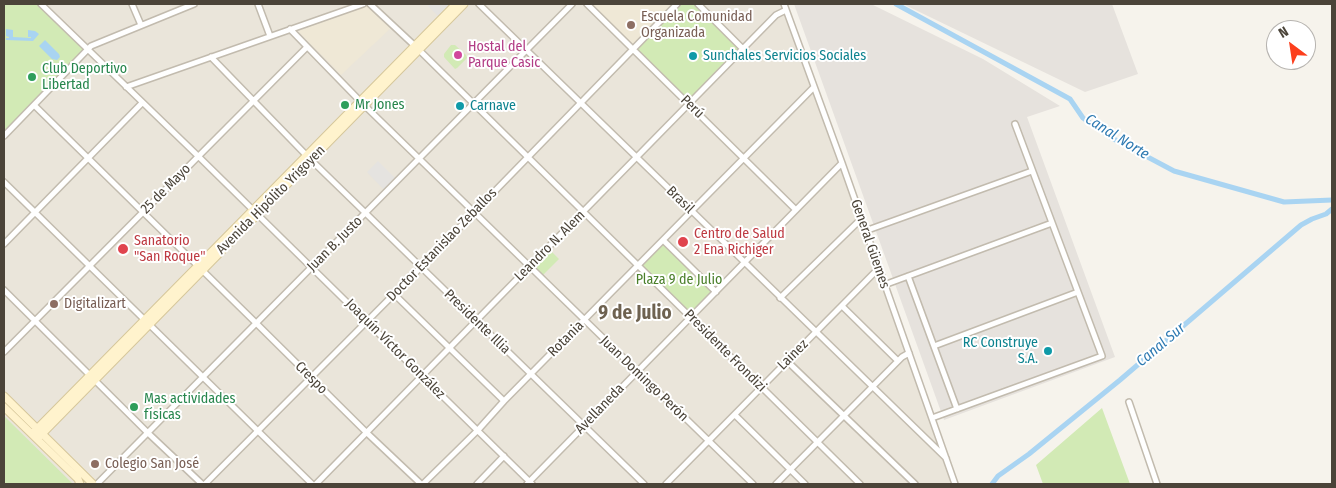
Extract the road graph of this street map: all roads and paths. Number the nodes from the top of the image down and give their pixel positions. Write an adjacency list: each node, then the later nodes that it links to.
1 (40, 4): 22 (street, Joaquín Víctor González)
2 (132, 4): 17 (street)
3 (194, 4): 17 (street)
4 (258, 4): 19 (street)
5 (363, 4): 15 (street)
6 (370, 4): 21 (street, Presidente Frondizi)
7 (456, 4): 21 (street, Avenida Hipólito Yrigoyen)
8 (464, 4): 21 (street, Avenida Hipólito Yrigoyen)
9 (478, 4): 25 (street, Brasil)
10 (572, 4): 25 (street, Juan B. Justo)
11 (586, 4): 23 (street, Perú)
12 (677, 4): 23 (street, Doctor Estanislao Zeballos)
13 (698, 4): 24 (street)
14 (784, 4): 16 (street, General Güemes)
15 (346, 6): 18 (street)
16 (786, 10): 24 (street, Leandro N. Alem); 28 (street, General Güemes)
17 (141, 25): 22 (street)
18 (290, 29): 19 (street); 20 (street, Juan Domingo Perón)
19 (270, 36): 26 (street)
20 (307, 47): 29 (street, 25 de Mayo); 31 (street, Juan Domingo Perón)
21 (417, 48): 31 (street, Avenida Hipólito Yrigoyen); 33 (street, Presidente Frondizi)
22 (87, 49): 27 (street, Joaquín Víctor González); 35 (street)
23 (633, 49): 32 (street, Doctor Estanislao Zeballos); 34 (street, Perú)
24 (743, 49): 34 (street, Leandro N. Alem)
25 (526, 50): 32 (street, Brasil); 33 (street, Juan B. Justo)
26 (211, 57): 27 (street); 29 (street, Presidente Illia)
27 (126, 87): 30 (street, Joaquín Víctor González)
28 (814, 87): 43 (street, Rotania); 45 (street, General Güemes)
29 (253, 101): 38 (street, 25 de Mayo); 40 (street, Presidente Illia)
30 (142, 103): 38 (street, Joaquín Víctor González); 39 (street)
31 (362, 103): 40 (street, Avenida Hipólito Yrigoyen); 44 (street, Juan Domingo Perón)
32 (580, 103): 41 (street, Doctor Estanislao Zeballos); 42 (street, Brasil)
33 (474, 104): 41 (street, Presidente Frondizi); 44 (street, Juan B. Justo)
34 (689, 104): 42 (street, Leandro N. Alem); 43 (street, Perú)
35 (34, 105): 37 (street); 39 (street, Crespo)
36 (1015, 124): 46 (street)
37 (4, 136)
38 (198, 156): 50 (street, 25 de Mayo); 51 (street, Joaquín Víctor González)
39 (88, 157): 49 (street); 50 (street, Crespo)
40 (309, 157): 51 (street, Avenida Hipólito Yrigoyen); 54 (street, Presidente Illia)
41 (528, 157): 52 (street, Presidente Frondizi); 55 (street, Doctor Estanislao Zeballos)
42 (637, 158): 52 (street, Leandro N. Alem); 53 (street, Brasil)
43 (744, 158): 48 (street, Perú); 53 (street, Rotania)
44 (419, 159): 54 (street, Juan B. Justo); 55 (street, Juan Domingo Perón)
45 (842, 163): 48 (street, Avellaneda); 56 (street, General Güemes)
46 (1032, 171): 57 (street); 58 (street)
47 (4, 182): 49 (street)
48 (796, 210): 61 (street, Avellaneda)
49 (35, 212): 60 (street); 62 (street)
50 (143, 212): 62 (street, 25 de Mayo); 66 (street, Crespo)
51 (255, 212): 66 (street, Avenida Hipólito Yrigoyen); 67 (street, Joaquín Víctor González)
52 (583, 212): 63 (street, Leandro N. Alem); 64 (street, Presidente Frondizi)
53 (692, 212): 59 (street, Rotania); 61 (street, Brasil)
54 (366, 213): 65 (street, Presidente Illia); 67 (street, Juan B. Justo)
55 (475, 213): 63 (street, Juan Domingo Perón); 65 (street, Doctor Estanislao Zeballos)
56 (861, 219): 58 (street, General Güemes); 75 (street)
57 (1052, 223): 69 (street); 73 (street)
58 (865, 231): 68 (street, General Güemes)
59 (663, 240): 64 (street, Rotania); 72 (street)
60 (4, 244)
61 (744, 263): 72 (street, Avellaneda); 75 (street, Brasil)
62 (89, 266): 78 (street, 25 de Mayo); 81 (street)
63 (530, 266): 79 (street, Juan Domingo Perón); 80 (street, Leandro N. Alem)
64 (638, 266): 77 (street, Presidente Frondizi); 79 (street, Rotania)
65 (422, 267): 74 (street, Doctor Estanislao Zeballos); 80 (street, Presidente Illia)
66 (199, 268): 81 (street, Avenida Hipólito Yrigoyen); 83 (street, Crespo)
67 (312, 268): 82 (street, Joaquín Víctor González); 83 (street, Juan B. Justo)
68 (879, 270): 70 (street, General Güemes); 76 (street, Lainez)
69 (908, 276): 70 (street); 85 (street)
70 (884, 285): 88 (street, General Güemes)
71 (4, 290): 78 (street)
72 (716, 292): 77 (street, Avellaneda)
73 (1078, 292): 85 (street); 103 (street)
74 (394, 294): 82 (street, Doctor Estanislao Zeballos); 86 (street)
75 (780, 298): 84 (street, Brasil)
76 (842, 306): 84 (street, Lainez); 90 (street)
77 (691, 318): 91 (street, Avellaneda); 97 (street, Presidente Frondizi)
78 (35, 320): 87 (street, 25 de Mayo); 94 (street)
79 (584, 320): 91 (street, Juan Domingo Perón); 92 (street, Rotania)
80 (476, 321): 86 (street, Leandro N. Alem); 92 (street, Presidente Illia)
81 (147, 322): 94 (street, Avenida Hipólito Yrigoyen); 95 (street)
82 (368, 322): 93 (street, Joaquín Víctor González); 96 (street, Doctor Estanislao Zeballos)
83 (257, 324): 95 (street, Juan B. Justo); 96 (street, Crespo)
84 (816, 332): 89 (street, Lainez); 98 (street, Brasil)
85 (934, 346): 103 (street)
86 (450, 348): 93 (street, Leandro N. Alem); 100 (street)
87 (4, 352)
88 (909, 353): 90 (street); 106 (street, General Güemes)
89 (787, 361): 97 (street, Lainez); 105 (street)
90 (898, 361): 98 (street)
91 (637, 372): 107 (street, Avellaneda); 113 (street, Juan Domingo Perón)
92 (531, 374): 100 (street, Rotania); 107 (street, Presidente Illia)
93 (422, 376): 108 (street, Joaquín Víctor González); 112 (street, Leandro N. Alem)
94 (92, 377): 110 (street, Avenida Hipólito Yrigoyen); 111 (street)
95 (203, 378): 109 (street); 111 (street, Juan B. Justo)
96 (311, 378): 109 (street, Doctor Estanislao Zeballos); 112 (street, Crespo)
97 (762, 387): 104 (street, Lainez); 114 (street, Presidente Frondizi)
98 (872, 387): 105 (street); 116 (street, Brasil)
99 (4, 396): 110 (street)
100 (504, 401): 108 (street, Rotania)
101 (1128, 402): 135 (street)
102 (4, 407): 110 (street)
103 (957, 409): 106 (street)
104 (734, 415): 113 (street, Lainez); 117 (street)
105 (843, 415): 114 (street); 133 (street)
106 (932, 418): 116 (street, General Güemes)
107 (584, 426): 118 (street, Avellaneda); 127 (street, Presidente Illia)
108 (478, 430): 115 (street, Joaquín Víctor González); 125 (street, Rotania)
109 (257, 431): 122 (street, Doctor Estanislao Zeballos); 123 (street)
110 (37, 433): 119 (street); 120 (street)
111 (148, 433): 121 (street, Juan B. Justo); 122 (street)
112 (367, 433): 124 (street, Leandro N. Alem); 125 (street, Crespo)
113 (709, 441): 128 (street, Lainez); 129 (street, Juan Domingo Perón)
114 (817, 442): 117 (street); 132 (street, Presidente Frondizi)
115 (504, 456): 118 (street, Joaquín Víctor González); 126 (street)
116 (946, 458): 134 (street, General Güemes)
117 (790, 470): 130 (street); 131 (street)
118 (530, 483)
119 (80, 484)
120 (93, 484)
121 (97, 484)
122 (204, 484)
123 (312, 484)
124 (316, 484)
125 (422, 484)
126 (478, 484)
127 (644, 484)
128 (666, 484)
129 (753, 484)
130 (776, 484)
131 (805, 484)
132 (860, 484)
133 (916, 484)
134 (955, 484)
135 (1157, 484)

